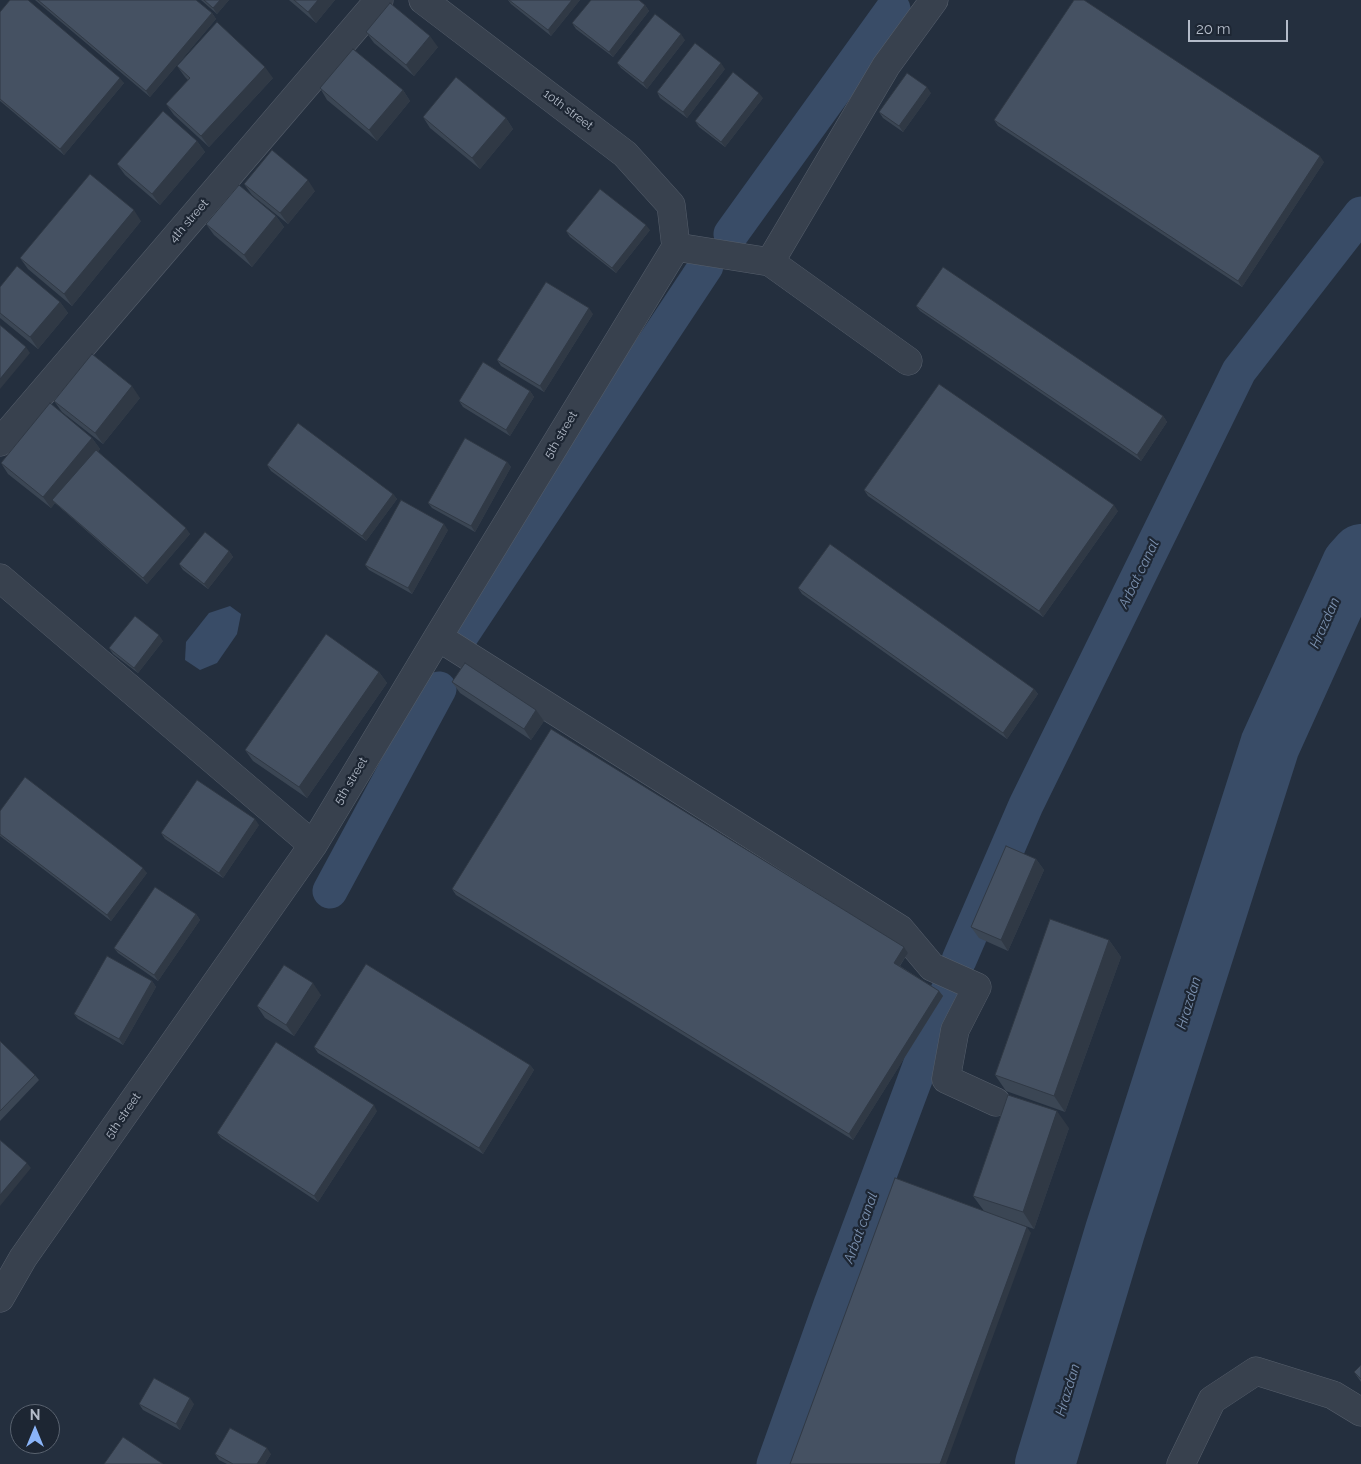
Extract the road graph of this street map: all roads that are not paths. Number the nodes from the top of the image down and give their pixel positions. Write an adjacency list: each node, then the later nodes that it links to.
1 (379, 0): 7 (street, 4th street)
2 (423, 0): 4 (street, 10th street)
3 (934, 0): 5 (street)
4 (676, 247): 5 (street); 9 (street, 5th street)
5 (770, 262): 6 (street)
6 (908, 361)
7 (0, 442)
8 (0, 578): 10 (street)
9 (438, 636): 10 (street, 5th street); 11 (street)
10 (313, 845): 12 (street, 5th street)
11 (996, 1102)
12 (0, 1298)
13 (1361, 1412): 14 (street)
14 (1181, 1464)

